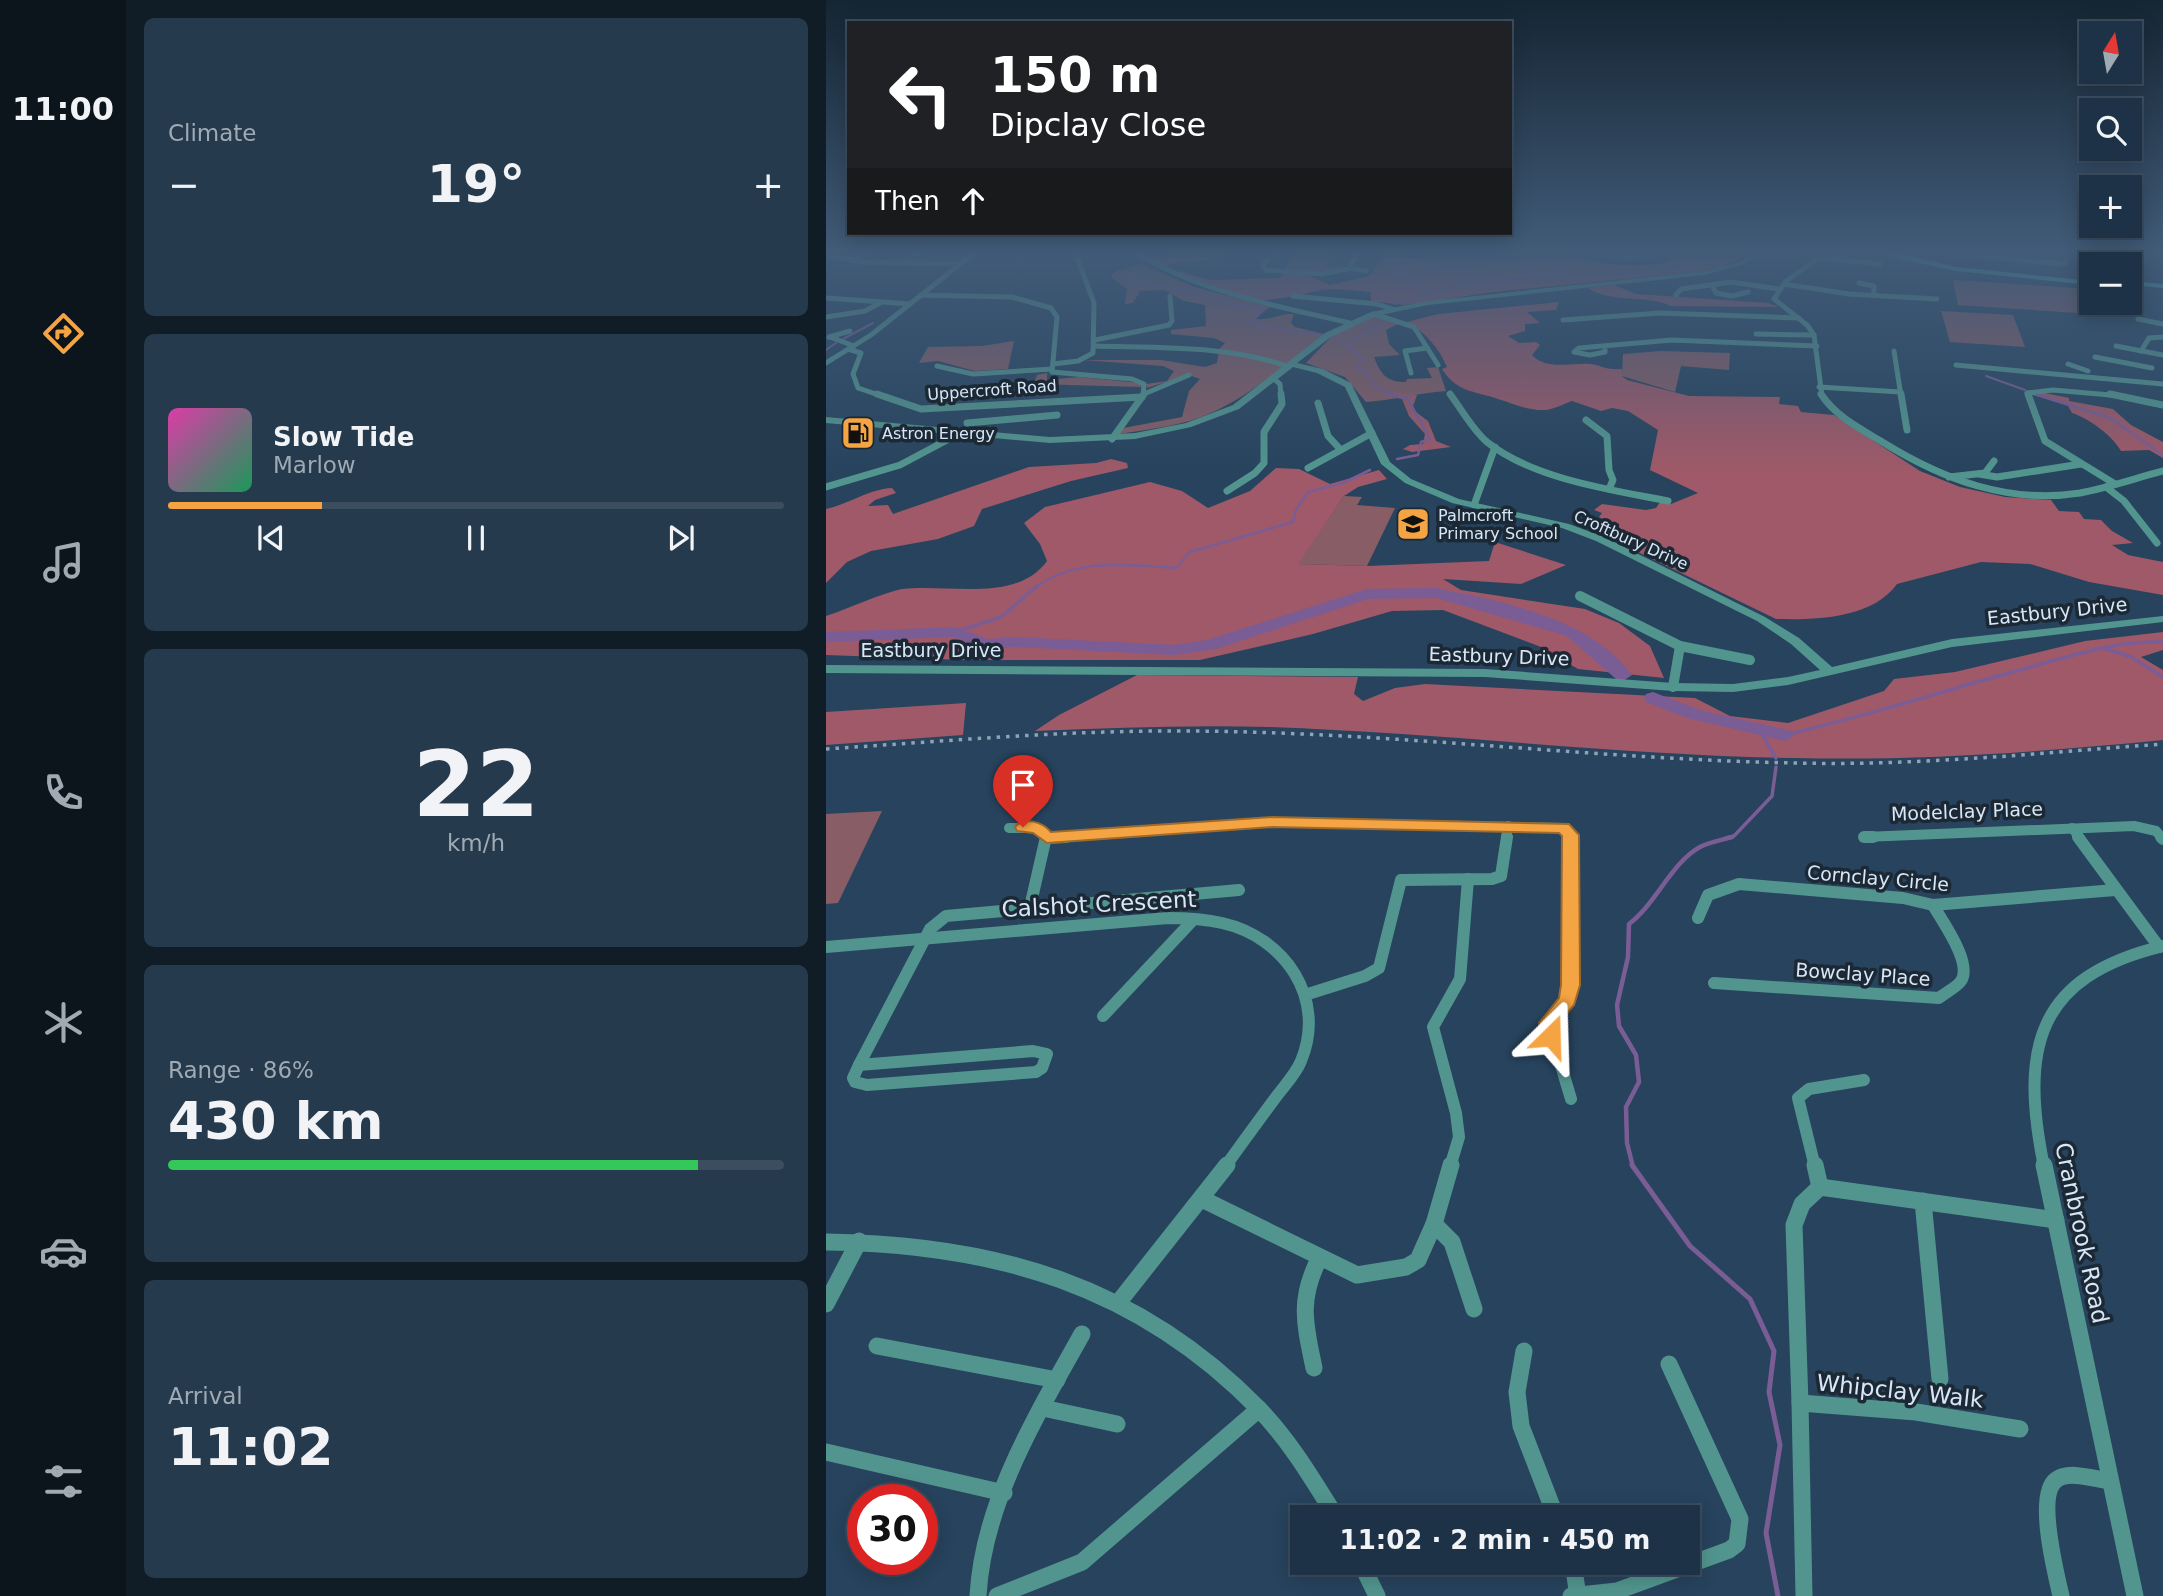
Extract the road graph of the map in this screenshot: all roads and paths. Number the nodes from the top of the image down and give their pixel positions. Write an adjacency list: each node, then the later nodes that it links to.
1 (884, 323): 19 (street)
2 (1055, 323): 33 (street)
3 (1095, 323): 15 (street)
4 (1170, 323): 15 (street)
5 (1350, 323): 30 (street)
6 (1402, 323): 20 (street)
7 (1804, 323): 11 (street)
8 (1675, 327): 14 (street)
9 (850, 331): 12 (street)
10 (1756, 334): 11 (street)
11 (1814, 335): 17 (street)
12 (828, 337): 19 (street)
13 (2163, 337): 22 (street)
14 (1677, 340): 16 (street); 17 (street)
15 (1095, 343): 30 (street); 33 (street)
16 (1605, 346)
17 (1817, 346): 40 (street)
18 (2116, 346): 22 (street)
19 (851, 348): 25 (street); 43 (street, Uppercroft Road)
20 (1427, 348): 27 (street); 34 (street)
21 (1894, 351): 41 (street)
22 (2141, 351): 23 (street)
23 (2162, 355): 32 (street)
24 (2095, 357): 32 (street)
25 (826, 363)
26 (2068, 363): 36 (street)
27 (1438, 365)
28 (1955, 365): 36 (street)
29 (937, 366): 33 (street)
30 (1291, 366): 37 (street); 53 (street, Croftbury Drive)
31 (2163, 366): 32 (street)
32 (2153, 367): 38 (street)
33 (1052, 368): 43 (street)
34 (1411, 373)
35 (1189, 375): 43 (street)
36 (2104, 377): 38 (street)
37 (1274, 379): 55 (street); 67 (street)
38 (2145, 382): 39 (street)
39 (2163, 384)
40 (1819, 387): 41 (street); 63 (street)
41 (1901, 392): 51 (street)
42 (1450, 394): 56 (street)
43 (1143, 396): 55 (street)
44 (1318, 403): 57 (street)
45 (2163, 405): 59 (street)
46 (1057, 415): 47 (street)
47 (1015, 419): 50 (street); 54 (street)
48 (826, 420): 52 (street)
49 (1586, 420): 66 (street)
50 (967, 423)
51 (1907, 430)
52 (962, 432): 54 (street); 65 (street)
53 (1372, 433): 57 (street); 69 (street, Croftbury Drive)
54 (1009, 436): 55 (street)
55 (1112, 439)
56 (1495, 447): 66 (street); 69 (street)
57 (1340, 449): 60 (street)
58 (1994, 461): 62 (street)
59 (2081, 464): 62 (street); 64 (street)
60 (1308, 468)
61 (2163, 471): 64 (street)
62 (1979, 474): 63 (street)
63 (1943, 477): 64 (street)
64 (2111, 486): 70 (street)
65 (826, 487)
66 (1609, 489): 68 (street)
67 (1227, 491)
68 (1668, 501)
69 (1474, 505): 76 (street, Croftbury Drive)
70 (2157, 543)
71 (1580, 596): 73 (street)
72 (2163, 619): 76 (street, Eastbury Drive)
73 (1680, 646): 74 (street); 77 (street)
74 (1750, 660)
75 (826, 668): 77 (street, Eastbury Drive)
76 (1830, 672): 77 (street, Eastbury Drive)
77 (1673, 687)
78 (1508, 826): 82 (street); 84 (street); 99 (street)
79 (1009, 828): 82 (street)
80 (2072, 828): 81 (street, Modelclay Place); 83 (street, Modelclay Place); 86 (street)
81 (1864, 837)
82 (1047, 838): 88 (street)
83 (2163, 839)
84 (1468, 879): 95 (street); 104 (street)
85 (1239, 890): 88 (street)
86 (2115, 890): 87 (street, Cornclay Circle); 93 (street)
87 (1933, 905): 89 (street, Cornclay Circle); 94 (street, Bowclay Place)
88 (1030, 907): 91 (street)
89 (1698, 918)
90 (1194, 919): 91 (street, Calshot Crescent); 95 (street, Calshot Crescent); 96 (street)
91 (926, 938): 92 (street, Calshot Crescent); 97 (street)
92 (826, 947)
93 (2161, 947): 103 (street, Cranbrook Road)
94 (1714, 983)
95 (1308, 994): 101 (street, Calshot Crescent)
96 (1103, 1016)
97 (859, 1065): 97 (street)
98 (1864, 1080): 100 (street)
99 (1571, 1099)
100 (1819, 1187): 102 (street); 118 (street)
101 (1202, 1199): 107 (street); 108 (street, Calshot Crescent)
102 (1923, 1201): 103 (street); 116 (street)
103 (2056, 1220): 124 (street, Cranbrook Road)
104 (1434, 1224): 107 (street); 110 (street)
105 (859, 1241): 106 (street); 108 (street); 109 (street)
106 (826, 1242)
107 (1319, 1259): 115 (street)
108 (1118, 1303): 120 (street)
109 (826, 1304)
110 (1474, 1309)
111 (1082, 1334): 117 (street)
112 (877, 1346): 117 (street)
113 (1524, 1351): 127 (street)
114 (1669, 1364): 130 (street)
115 (1314, 1368)
116 (1940, 1379)
117 (1057, 1380): 119 (street)
118 (1800, 1403): 122 (street, Whipclay Walk); 134 (street, Whipclay Walk)
119 (1043, 1408): 121 (street); 125 (street)
120 (1259, 1409): 126 (street); 132 (street)
121 (1117, 1424)
122 (2020, 1429)
123 (826, 1452): 125 (street)
124 (2109, 1481): 135 (street); 136 (street, Cranbrook Road)
125 (1004, 1493): 131 (street)
126 (1328, 1505)
127 (1552, 1505)
128 (1367, 1575): 133 (street)
129 (1574, 1575): 130 (street)
130 (1576, 1595)
131 (978, 1596)
132 (997, 1596)
133 (1377, 1596)
134 (1804, 1596)
135 (2061, 1596)
136 (2135, 1596)

